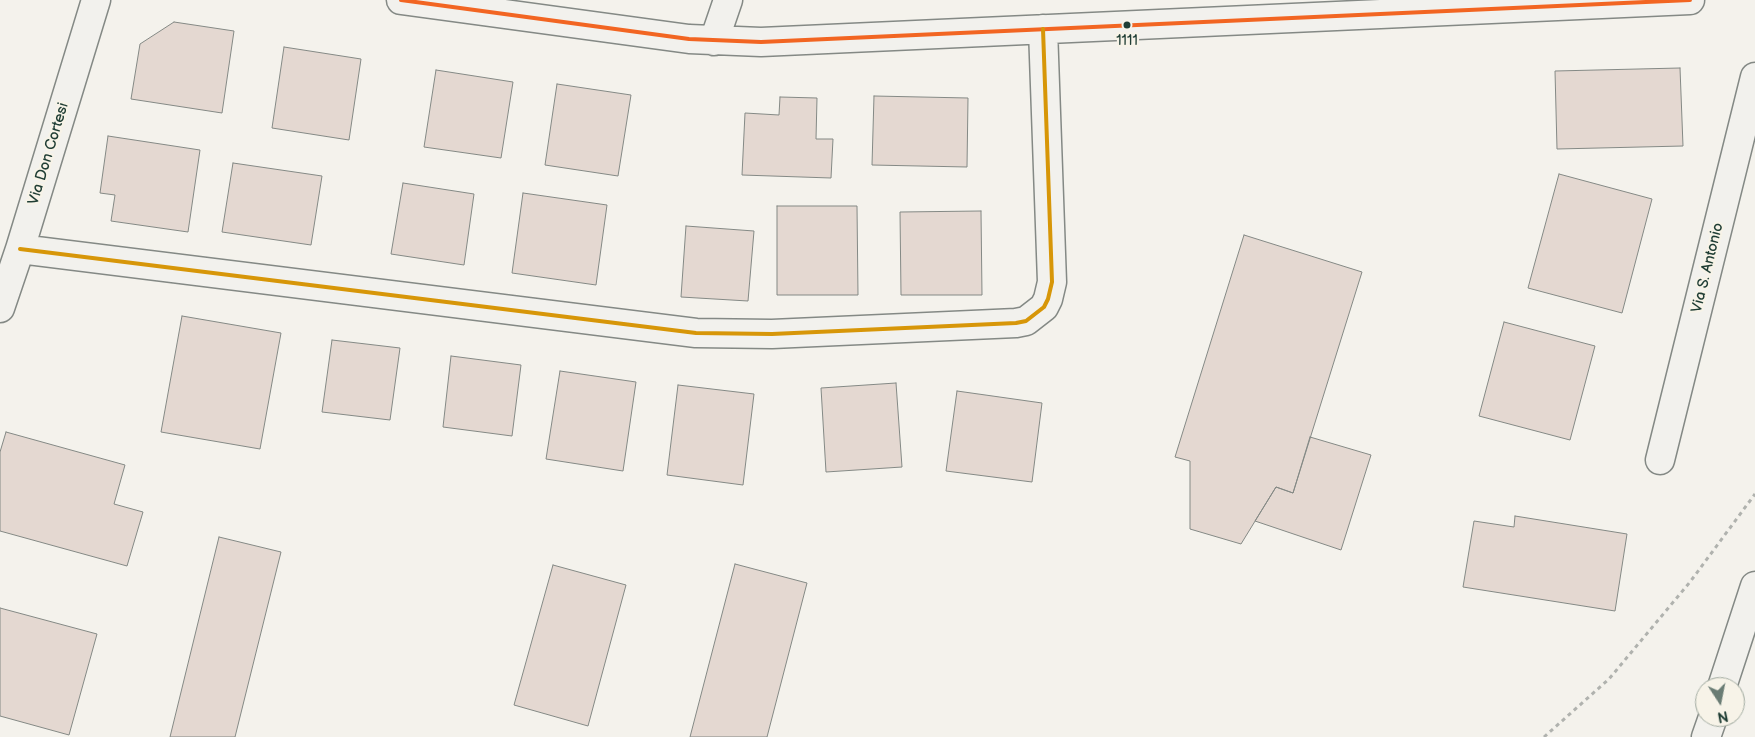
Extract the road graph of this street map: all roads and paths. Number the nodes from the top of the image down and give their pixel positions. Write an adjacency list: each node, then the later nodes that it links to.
1 (96, 0): 9 (street, Via Don Cortesi)
2 (401, 0): 7 (street)
3 (728, 0): 7 (street)
4 (1690, 0): 5 (street)
5 (1393, 7): 6 (street)
6 (1043, 29): 7 (street); 9 (street)
7 (714, 41)
8 (1755, 77): 11 (street, Via S. Antonio)
9 (20, 250): 10 (street, Via Don Cortesi)
10 (0, 308)
11 (1660, 460)
12 (1755, 494): 15 (path)
13 (1755, 586): 14 (street)
14 (1725, 677)
15 (1544, 737)

